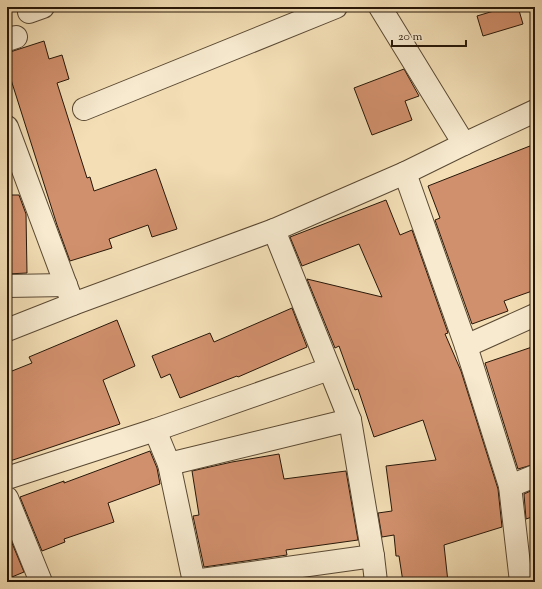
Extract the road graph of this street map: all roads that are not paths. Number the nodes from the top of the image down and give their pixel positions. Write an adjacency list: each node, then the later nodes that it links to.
1 (336, 7): 3 (street)
2 (380, 7): 6 (street)
3 (84, 109)
4 (535, 112): 6 (street)
5 (7, 127): 7 (street)
6 (464, 144): 8 (street)
7 (14, 165): 11 (street)
8 (405, 173): 9 (street); 14 (street)
9 (274, 230): 11 (street); 15 (street)
10 (7, 286): 11 (street)
11 (70, 294): 13 (street)
12 (535, 315): 14 (street)
13 (7, 330)
14 (466, 346): 21 (street)
15 (329, 369): 16 (street); 17 (street)
16 (350, 420): 18 (street); 23 (street)
17 (155, 430): 18 (street); 20 (street)
18 (169, 464): 25 (street)
19 (535, 476): 21 (street)
20 (7, 478)
21 (510, 486): 27 (street)
22 (7, 498): 24 (street)
23 (373, 556): 25 (street); 26 (street)
24 (41, 582)
25 (194, 582)
26 (376, 582)
27 (521, 582)

